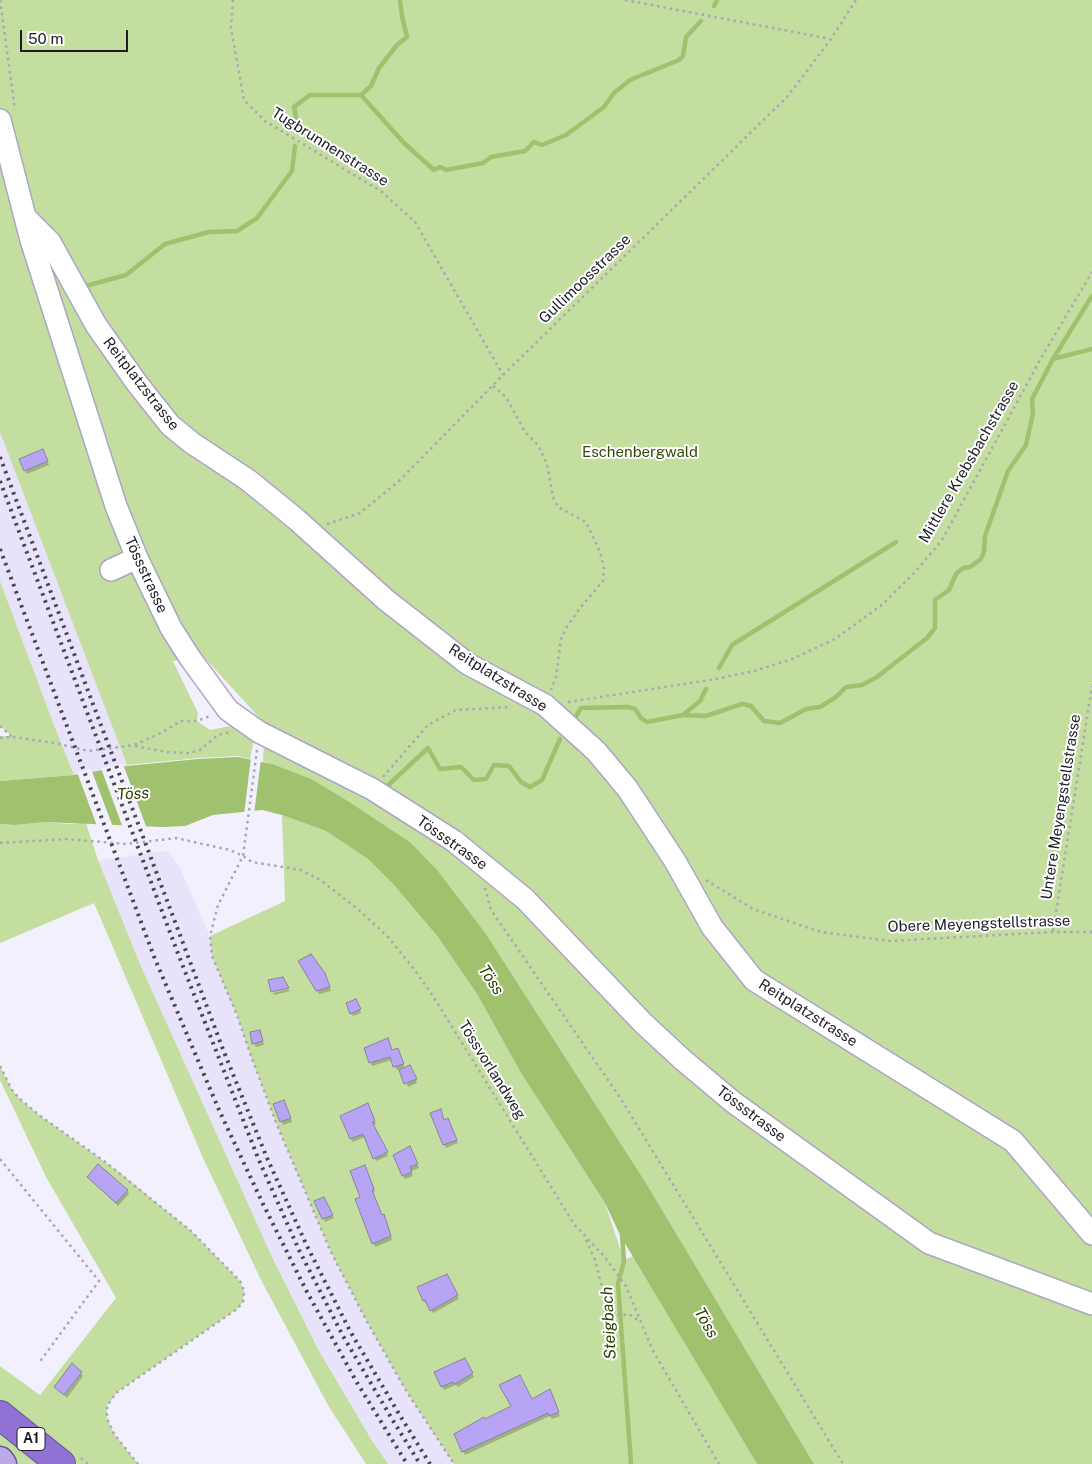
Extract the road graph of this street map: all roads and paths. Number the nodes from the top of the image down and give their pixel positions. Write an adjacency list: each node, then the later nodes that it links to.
1 (0, 0): 6 (path)
2 (233, 0): 9 (path, Tugbrunnenstrasse)
3 (625, 0): 5 (path)
4 (856, 0): 5 (path, Gullimoosstrasse)
5 (831, 39): 9 (path, Gullimoosstrasse)
6 (8, 119): 7 (street, Reitplatzstrasse)
7 (25, 216): 11 (street, Reitplatzstrasse); 12 (street, Tössstrasse)
8 (1092, 272): 15 (path, Mittlere Krebsbachstrasse)
9 (503, 375): 10 (path, Gullimoosstrasse)
10 (493, 386): 11 (path, Gullimoosstrasse); 15 (path)
11 (296, 519): 15 (street, Reitplatzstrasse)
12 (137, 558): 13 (street); 17 (street, Tössstrasse)
13 (111, 570)
14 (1092, 686): 29 (path, Untere Meyengstellstrasse)
15 (545, 705): 27 (street, Reitplatzstrasse)
16 (515, 707): 24 (path)
17 (228, 710): 18 (street, Tössstrasse); 22 (path)
18 (250, 725): 22 (path); 24 (street, Tössstrasse)
19 (0, 726): 20 (path)
20 (12, 737): 21 (path); 22 (path)
21 (0, 738)
22 (134, 746)
23 (257, 750): 26 (path)
24 (372, 789): 28 (street, Tössstrasse)
25 (0, 843): 26 (path, Tössvorlandweg)
26 (243, 856): 34 (path, Tössvorlandweg); 43 (path)
27 (675, 861): 29 (path, Obere Meyengstellstrasse); 33 (street, Reitplatzstrasse)
28 (485, 864): 35 (street, Tössstrasse); 45 (path)
29 (1053, 932): 30 (path, Obere Meyengstellstrasse)
30 (1092, 932)
31 (0, 1066): 42 (path)
32 (0, 1159): 37 (path)
33 (1092, 1234)
34 (584, 1236): 36 (path, Tössvorlandweg); 36 (path)
35 (1092, 1304)
36 (640, 1323): 44 (path, Tössvorlandweg)
37 (39, 1363)
38 (0, 1415): 41 (highway, A1)
39 (0, 1460): 40 (main road)
40 (3, 1464)
41 (61, 1464)
42 (138, 1464)
43 (454, 1464)
44 (718, 1464)
45 (843, 1464)

